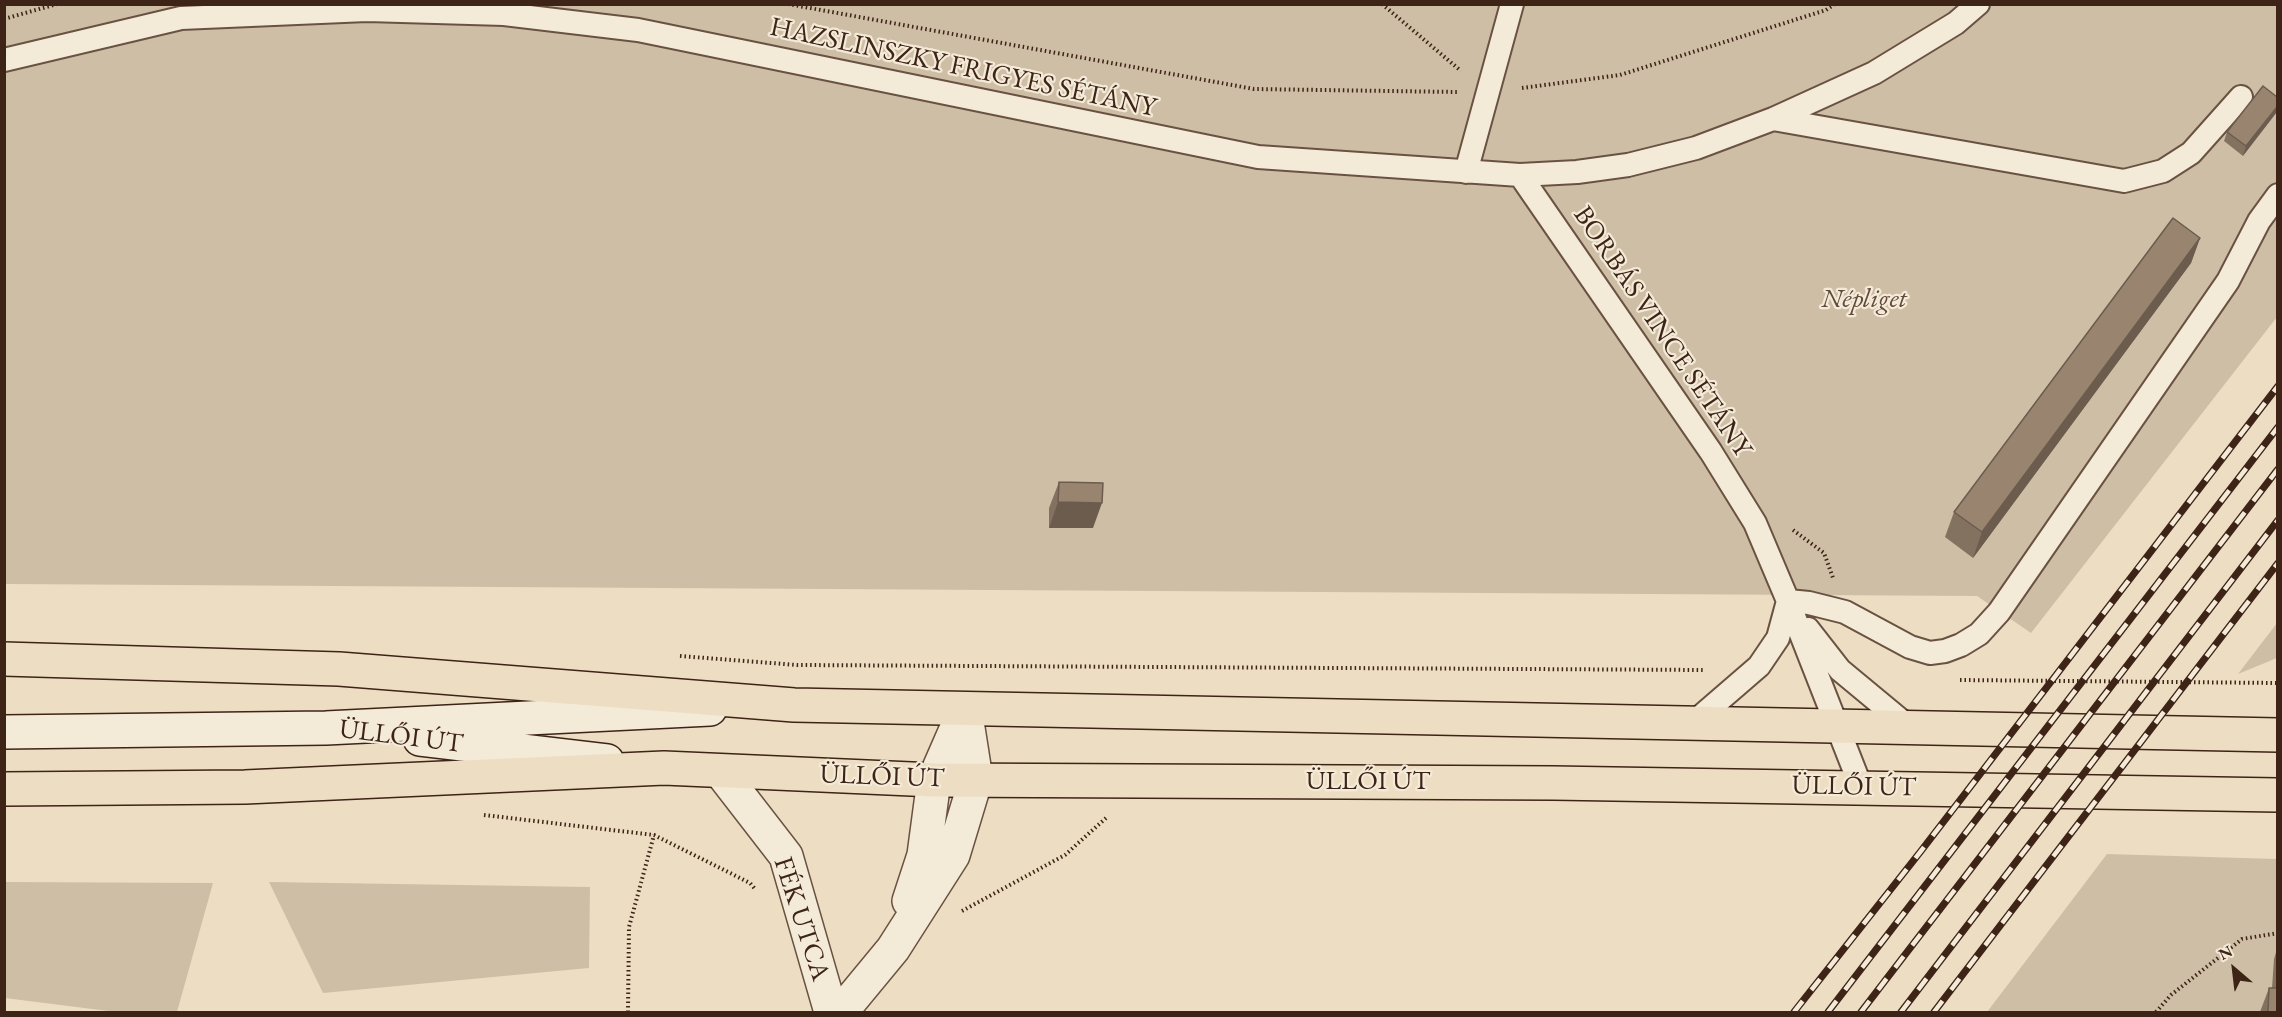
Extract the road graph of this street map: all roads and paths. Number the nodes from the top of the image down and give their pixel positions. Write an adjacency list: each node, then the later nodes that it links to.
1 (57, 4): 8 (path)
2 (788, 4): 10 (path)
3 (1382, 4): 10 (path)
4 (1512, 4): 10 (lane)
5 (1835, 4): 10 (path)
6 (1978, 4): 12 (lane, HAZSLINSZKY FRIGYES SÉTÁNY)
7 (505, 9): 9 (lane, HAZSLINSZKY FRIGYES SÉTÁNY); 13 (lane, HAZSLINSZKY FRIGYES SÉTÁNY)
8 (4, 19)
9 (4, 60)
10 (1486, 92): 13 (lane)
11 (2241, 96): 12 (lane)
12 (1773, 119): 14 (lane, HAZSLINSZKY FRIGYES SÉTÁNY)
13 (1466, 172): 14 (lane, HAZSLINSZKY FRIGYES SÉTÁNY)
14 (1520, 175): 16 (lane, BORBÁS VINCE SÉTÁNY)
15 (2277, 195): 16 (lane)
16 (1788, 601): 22 (lane); 23 (lane); 25 (lane)
17 (669, 656): 19 (path)
18 (4, 659): 20 (main road)
19 (1711, 670)
20 (794, 705): 21 (main road, ÜLLŐI ÚT); 24 (main road, ÜLLŐI ÚT)
21 (965, 709): 22 (main road, ÜLLŐI ÚT); 30 (main road, FÉK UTCA); 31 (main road, FÉK UTCA)
22 (1693, 723): 23 (main road, ÜLLŐI ÚT)
23 (1836, 726): 25 (main road, ÜLLŐI ÚT); 32 (lane)
24 (326, 728): 26 (main road); 28 (main road, ÜLLŐI ÚT)
25 (1910, 728): 27 (main road, ÜLLŐI ÚT)
26 (4, 732)
27 (2277, 735)
28 (664, 768): 29 (main road, ÜLLŐI ÚT); 33 (main road)
29 (721, 772): 31 (main road, ÜLLŐI ÚT); 41 (main road, FÉK UTCA)
30 (976, 779): 31 (main road, ÜLLŐI ÚT); 32 (main road, ÜLLŐI ÚT); 39 (main road, FÉK UTCA)
31 (934, 780): 39 (main road, FÉK UTCA)
32 (1861, 787): 34 (main road, ÜLLŐI ÚT)
33 (4, 789)
34 (2277, 795)
35 (1065, 855): 37 (path)
36 (757, 890): 40 (path)
37 (954, 916)
38 (2277, 933): 43 (path)
39 (893, 949): 42 (main road, FÉK UTCA)
40 (628, 1012)
41 (831, 1012)
42 (841, 1012)
43 (2156, 1012)

